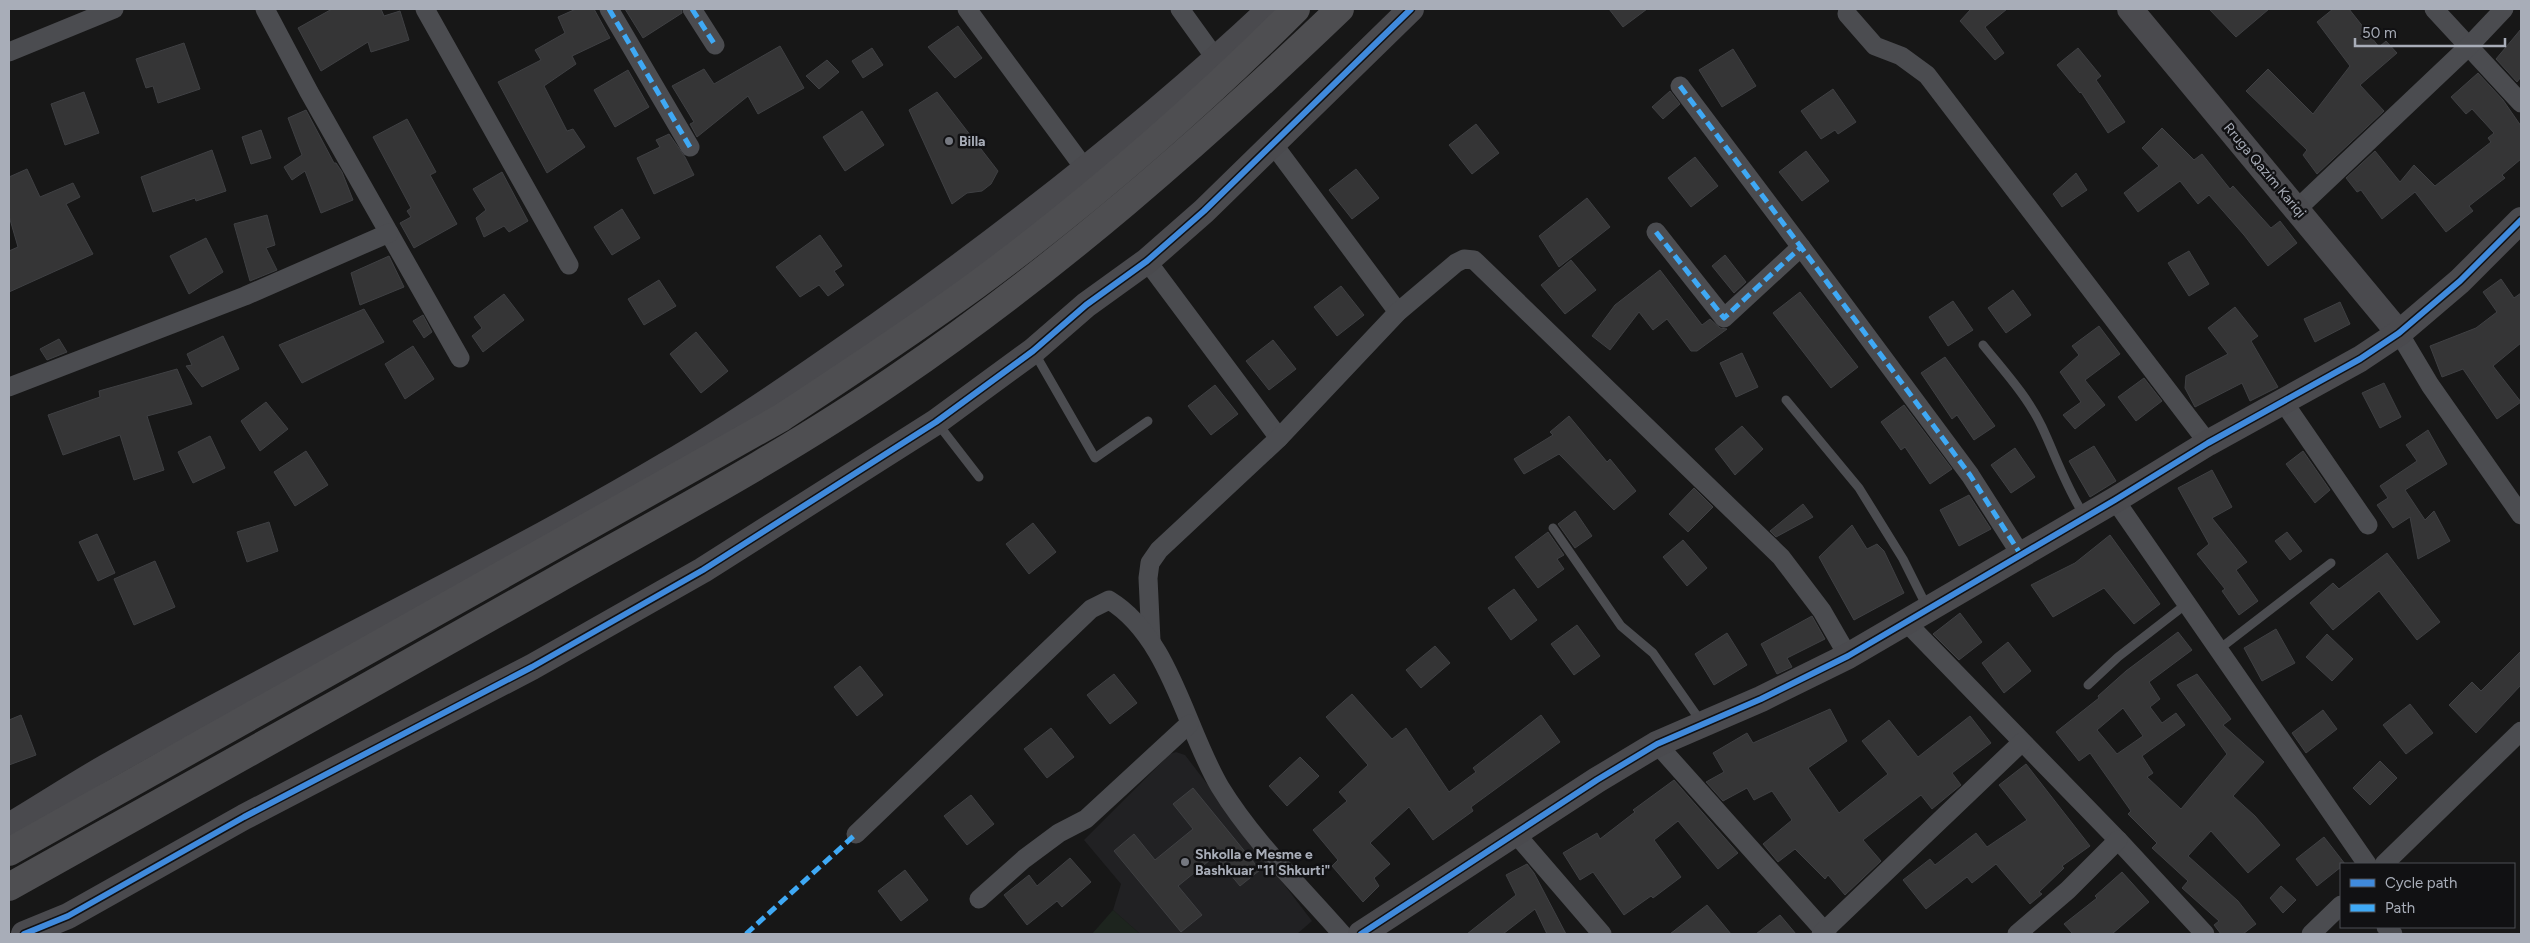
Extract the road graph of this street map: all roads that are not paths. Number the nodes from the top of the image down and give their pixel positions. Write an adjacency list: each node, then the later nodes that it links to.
1 (114, 9): 18 (street)
2 (265, 9): 28 (street)
3 (425, 9): 31 (street)
4 (609, 9): 23 (street)
5 (692, 9): 16 (street)
6 (967, 9): 24 (street)
7 (1180, 9): 19 (street)
8 (1270, 9): 19 (street)
9 (1296, 9): 67 (highway)
10 (1340, 9): 70 (highway)
11 (1410, 9): 22 (street)
12 (2130, 9): 25 (street, Rruga Qazim Kariqi)
13 (2434, 9): 17 (street)
14 (2504, 9): 17 (street)
15 (1847, 14): 43 (street)
16 (715, 45)
17 (2469, 46): 21 (street); 25 (street)
18 (9, 52)
19 (1216, 59): 24 (street)
20 (1680, 86): 29 (street)
21 (2521, 103)
22 (1273, 144): 30 (street); 32 (street)
23 (690, 147)
24 (1084, 169): 63 (street)
25 (2297, 209): 33 (street, Rruga Qazim Kariqi)
26 (2521, 220): 33 (street)
27 (1656, 232): 29 (street)
28 (389, 233): 36 (street); 37 (street)
29 (1800, 247): 50 (street)
30 (1147, 260): 35 (street); 42 (street)
31 (569, 265)
32 (1398, 312): 42 (street); 56 (street)
33 (2399, 333): 39 (street); 46 (street)
34 (1983, 345): 47 (lane)
35 (1033, 351): 40 (lane); 41 (street)
36 (460, 358)
37 (9, 387)
38 (1786, 400): 53 (lane)
39 (2282, 400): 43 (street); 48 (street)
40 (1148, 421)
41 (936, 422): 44 (lane); 75 (street)
42 (1279, 438): 54 (street)
43 (2208, 443): 45 (street)
44 (979, 477)
45 (2115, 500): 47 (street); 52 (street)
46 (2521, 515)
47 (2085, 517): 50 (street)
48 (2368, 525)
49 (1552, 528): 59 (lane)
50 (2021, 555): 53 (street)
51 (2331, 563): 55 (lane)
52 (2185, 606): 55 (street); 57 (lane)
53 (1917, 616): 56 (street); 61 (street)
54 (1151, 641): 58 (street); 65 (street)
55 (2217, 650): 68 (street)
56 (1848, 656): 59 (street)
57 (2088, 685)
58 (1189, 724): 71 (street); 76 (street)
59 (1702, 724): 62 (street)
60 (2521, 731): 69 (street)
61 (2022, 742): 66 (street); 74 (street)
62 (1657, 744): 64 (street); 74 (street)
63 (9, 826)
64 (1515, 833): 73 (street); 77 (street)
65 (856, 834)
66 (2118, 840): 78 (street); 79 (street)
67 (9, 852)
68 (2366, 863)
69 (2385, 863)
70 (9, 887)
71 (979, 900)
72 (2340, 906): 80 (street)
73 (1373, 931)
74 (1824, 933)
75 (24, 934)
76 (1342, 934)
77 (1602, 934)
78 (2017, 934)
79 (2205, 934)
80 (2311, 934)

